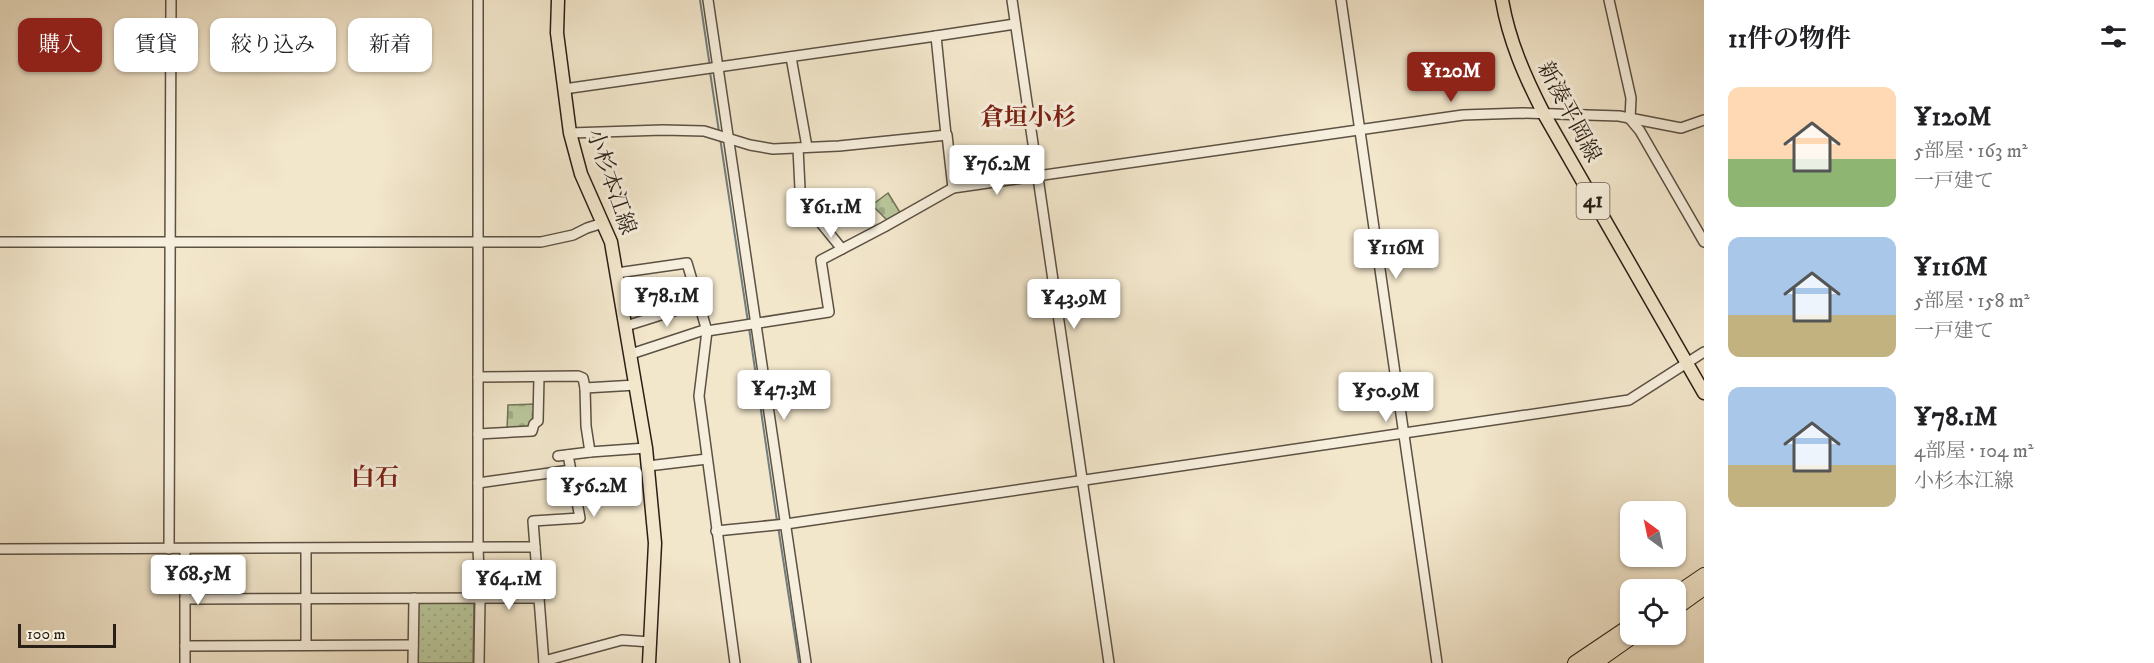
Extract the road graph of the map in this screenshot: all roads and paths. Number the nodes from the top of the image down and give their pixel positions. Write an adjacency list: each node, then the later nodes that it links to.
1 (171, 0): 26 (street)
2 (478, 0): 27 (street)
3 (558, 0): 13 (main road, 小杉本江線)
4 (708, 0): 12 (street)
5 (1012, 0): 9 (street)
6 (1341, 0): 17 (street)
7 (1502, 0): 14 (main road, 新湊平岡線 / 41)
8 (1609, 0): 15 (street)
9 (1015, 24): 10 (street); 22 (street)
10 (936, 36): 11 (street); 19 (street)
11 (791, 57): 12 (street); 21 (street)
12 (718, 67): 13 (street); 20 (street)
13 (564, 89): 18 (main road, 小杉本江線)
14 (1544, 114): 15 (street); 17 (street); 37 (main road, 新湊平岡線 / 41)
15 (1630, 119): 16 (street); 28 (street)
16 (1704, 120)
17 (1361, 130): 22 (street); 44 (street)
18 (570, 133): 20 (street); 24 (main road, 小杉本江線)
19 (946, 135): 21 (street); 23 (street)
20 (729, 138): 21 (street); 32 (street)
21 (802, 148): 29 (street)
22 (1038, 177): 23 (street); 50 (street)
23 (953, 188): 29 (street)
24 (603, 223): 27 (street); 30 (main road, 小杉本江線)
25 (0, 242): 26 (street)
26 (169, 242): 27 (street); 57 (street)
27 (478, 242): 39 (street)
28 (1704, 242)
29 (842, 249): 32 (street)
30 (617, 273): 31 (street); 33 (main road, 小杉本江線)
31 (699, 303): 33 (street); 34 (street)
32 (756, 322): 34 (street); 52 (street)
33 (626, 326): 36 (main road, 小杉本江線)
34 (707, 330): 36 (street); 47 (street)
35 (1704, 352): 37 (street)
36 (631, 354): 40 (main road, 小杉本江線)
37 (1686, 362): 42 (main road, 新湊平岡線 / 41); 44 (street)
38 (539, 376): 39 (street); 41 (street); 43 (street)
39 (478, 377): 43 (street)
40 (636, 385): 41 (street); 45 (main road, 小杉本江線)
41 (585, 388): 46 (street)
42 (1704, 393)
43 (478, 434): 51 (street)
44 (1404, 434): 50 (street); 83 (street)
45 (646, 448): 46 (street); 48 (main road, 小杉本江線)
46 (590, 452): 49 (street)
47 (707, 459): 48 (street); 53 (street)
48 (648, 466): 70 (main road, 小杉本江線)
49 (571, 470): 51 (street); 54 (street)
50 (1082, 481): 52 (street); 82 (street)
51 (478, 483): 55 (street)
52 (786, 524): 53 (street); 81 (street)
53 (716, 531): 80 (street)
54 (535, 547): 55 (street); 66 (street)
55 (478, 548): 59 (street); 63 (street)
56 (0, 549): 57 (street)
57 (168, 549): 58 (street)
58 (185, 549): 59 (street); 67 (street)
59 (306, 549): 64 (street)
60 (1704, 575): 61 (highway)
61 (1686, 587)
62 (1704, 588): 68 (highway)
63 (480, 597): 65 (street); 66 (street); 78 (street)
64 (306, 598): 65 (street); 67 (street); 71 (street)
65 (414, 598): 72 (street)
66 (539, 598): 75 (street)
67 (185, 599): 74 (street)
68 (1686, 601)
69 (1620, 633): 84 (highway)
70 (651, 642): 75 (street); 79 (main road, 小杉本江線)
71 (306, 645): 72 (street); 74 (street)
72 (413, 645): 77 (street)
73 (1620, 645): 85 (highway)
74 (184, 646): 76 (street)
75 (544, 662)
76 (185, 663)
77 (413, 663)
78 (479, 663)
79 (649, 663)
80 (735, 663)
81 (806, 663)
82 (1109, 663)
83 (1437, 663)
84 (1575, 663)
85 (1595, 663)

